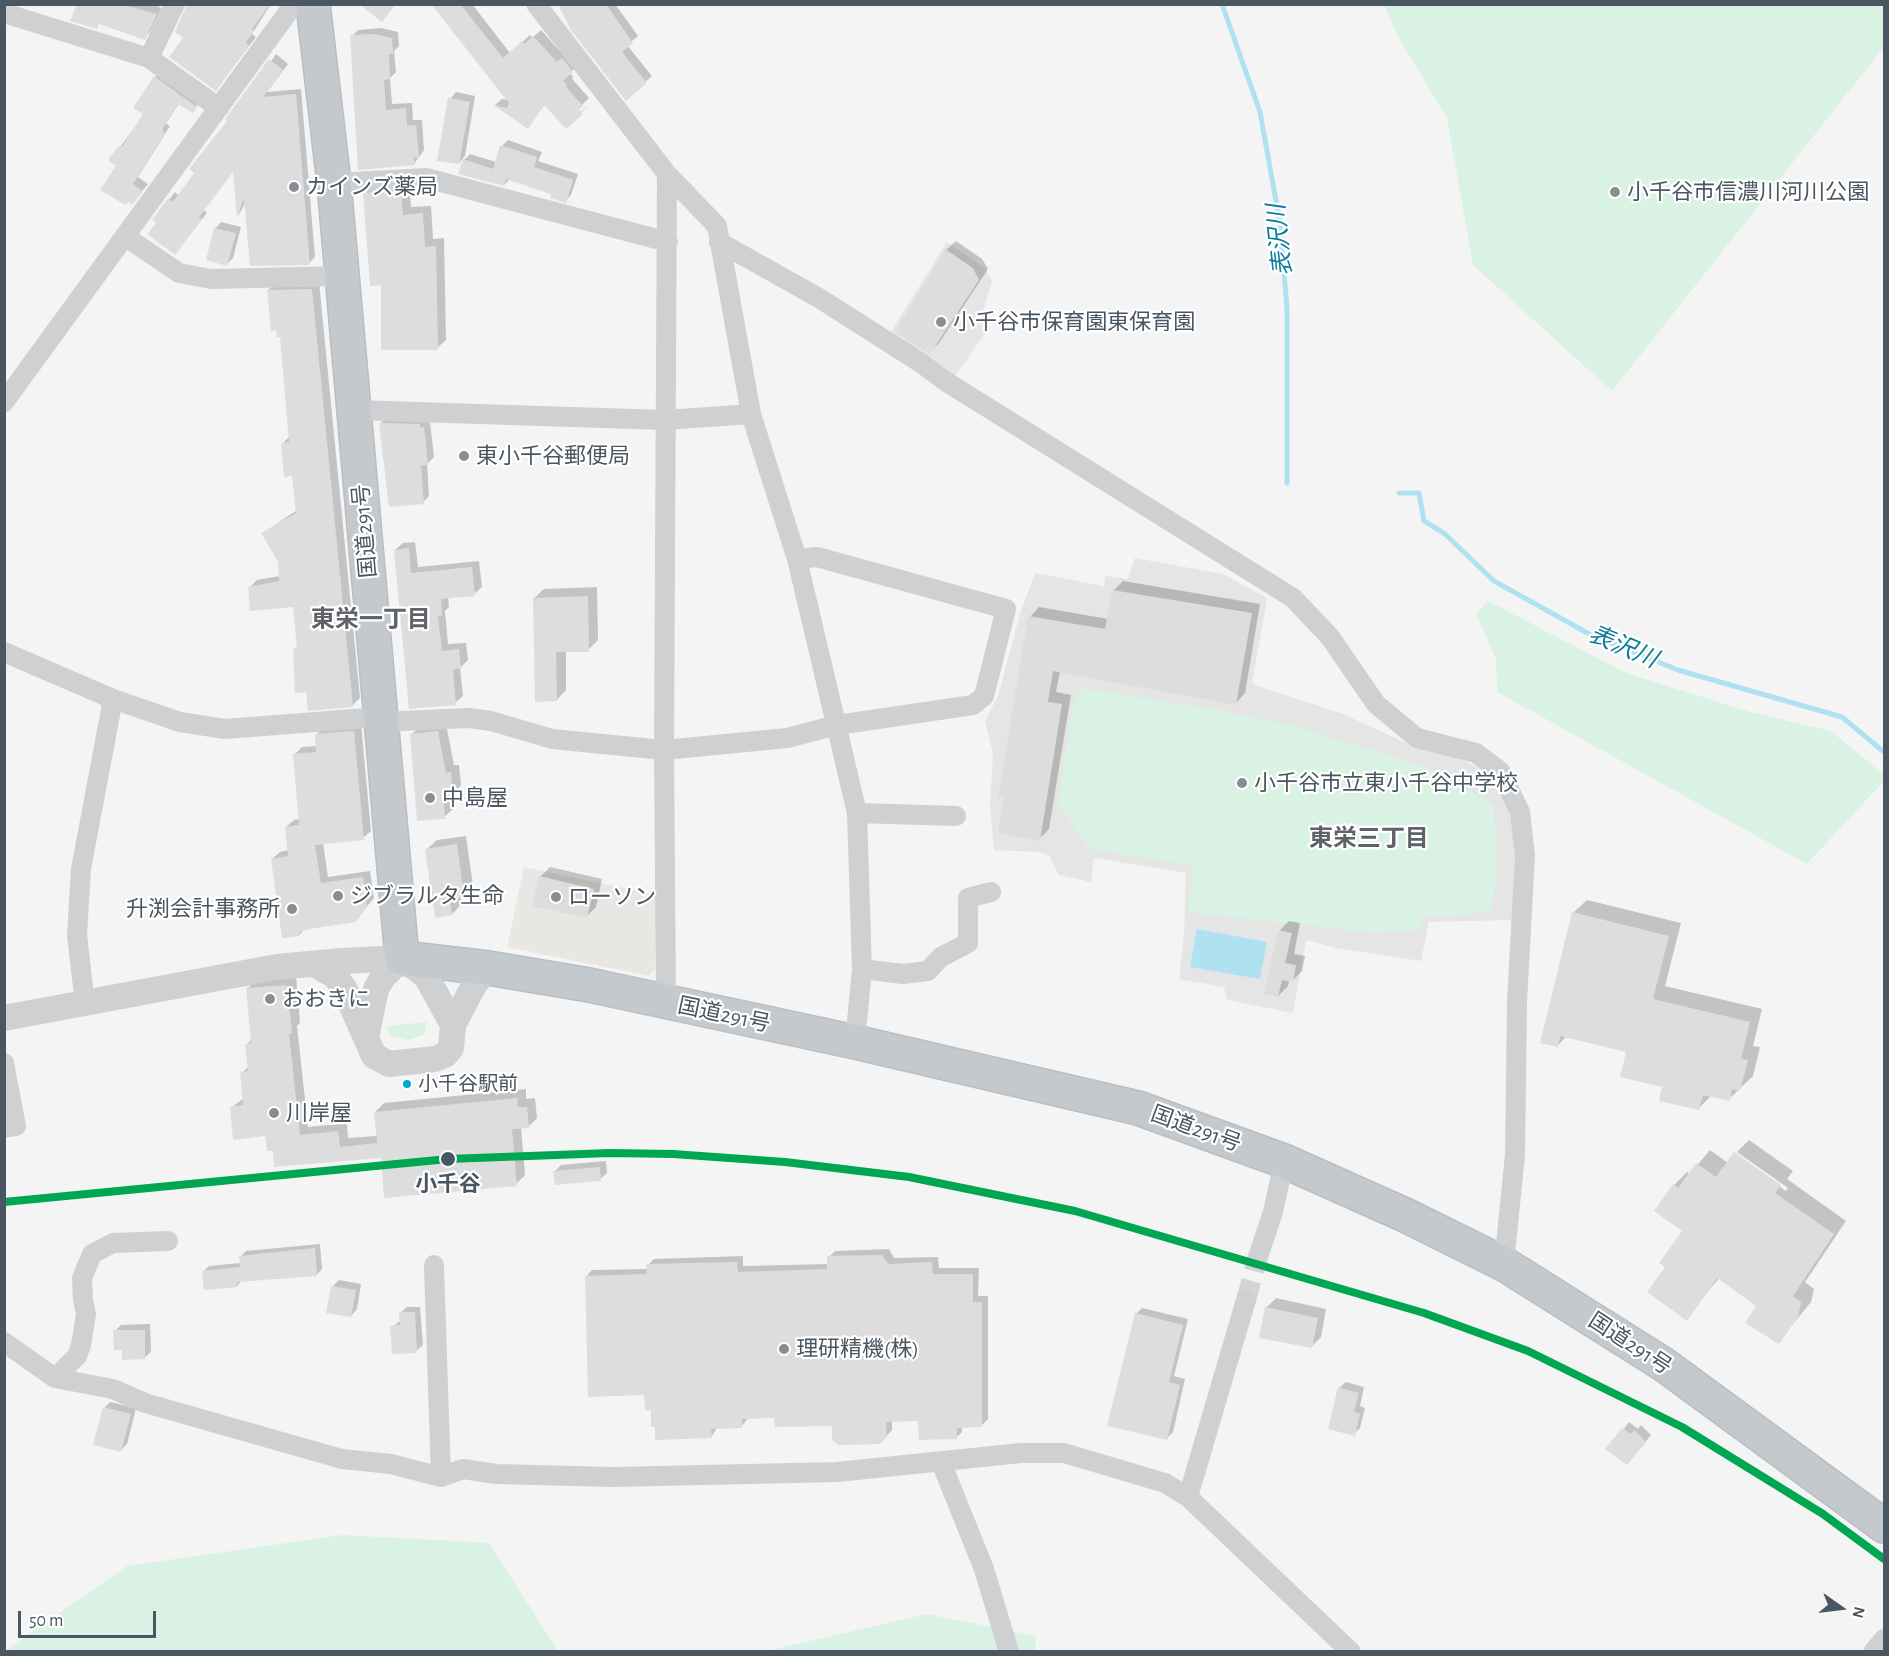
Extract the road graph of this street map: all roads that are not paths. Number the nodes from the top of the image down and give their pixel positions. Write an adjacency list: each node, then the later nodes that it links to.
1 (175, 4): 6 (street)
2 (294, 4): 7 (street)
3 (313, 4): 9 (highway, 国道291号)
4 (536, 4): 8 (street)
5 (4, 13): 6 (street)
6 (149, 58): 7 (street)
7 (219, 108): 10 (street)
8 (667, 174): 11 (street); 12 (street)
9 (334, 183): 11 (street); 13 (highway, 国道291号)
10 (126, 237): 13 (street); 14 (street)
11 (668, 242): 18 (street)
12 (719, 242): 17 (street); 43 (street)
13 (342, 276): 16 (highway, 国道291号)
14 (11, 381): 15 (street)
15 (4, 402)
16 (355, 410): 18 (street); 22 (highway, 国道291号)
17 (751, 414): 18 (street); 19 (street)
18 (665, 420): 24 (street)
19 (797, 559): 23 (street); 23 (street)
20 (4, 651): 21 (street)
21 (113, 699): 22 (street); 33 (street)
22 (380, 719): 24 (street); 28 (highway, 国道291号)
23 (837, 725): 24 (street); 25 (street)
24 (664, 750): 32 (street)
25 (857, 813): 26 (street); 31 (street)
26 (956, 816)
27 (990, 892): 31 (street)
28 (402, 958): 29 (street); 30 (highway, 国道291号); 35 (street); 36 (street)
29 (314, 964): 33 (street); 36 (street)
30 (488, 968): 32 (highway, 国道291号); 35 (street)
31 (862, 969): 37 (street)
32 (666, 1002): 37 (highway, 国道291号)
33 (85, 1004): 34 (street)
34 (4, 1018)
35 (453, 1025): 36 (street)
36 (366, 1038)
37 (855, 1042): 40 (highway, 国道291号)
38 (4, 1063): 39 (street)
39 (4, 1128)
40 (1284, 1161): 42 (street); 43 (highway, 国道291号)
41 (168, 1241): 47 (street)
42 (1258, 1257)
43 (1504, 1264): 51 (highway, 国道291号)
44 (434, 1265): 49 (street)
45 (1246, 1300): 50 (street)
46 (4, 1342): 47 (street)
47 (55, 1378): 49 (street)
48 (941, 1462): 49 (street); 50 (street); 53 (street)
49 (441, 1477)
50 (1188, 1497): 54 (street)
51 (1884, 1526)
52 (1884, 1639): 55 (street)
53 (1009, 1652)
54 (1351, 1652)
55 (1874, 1652)

